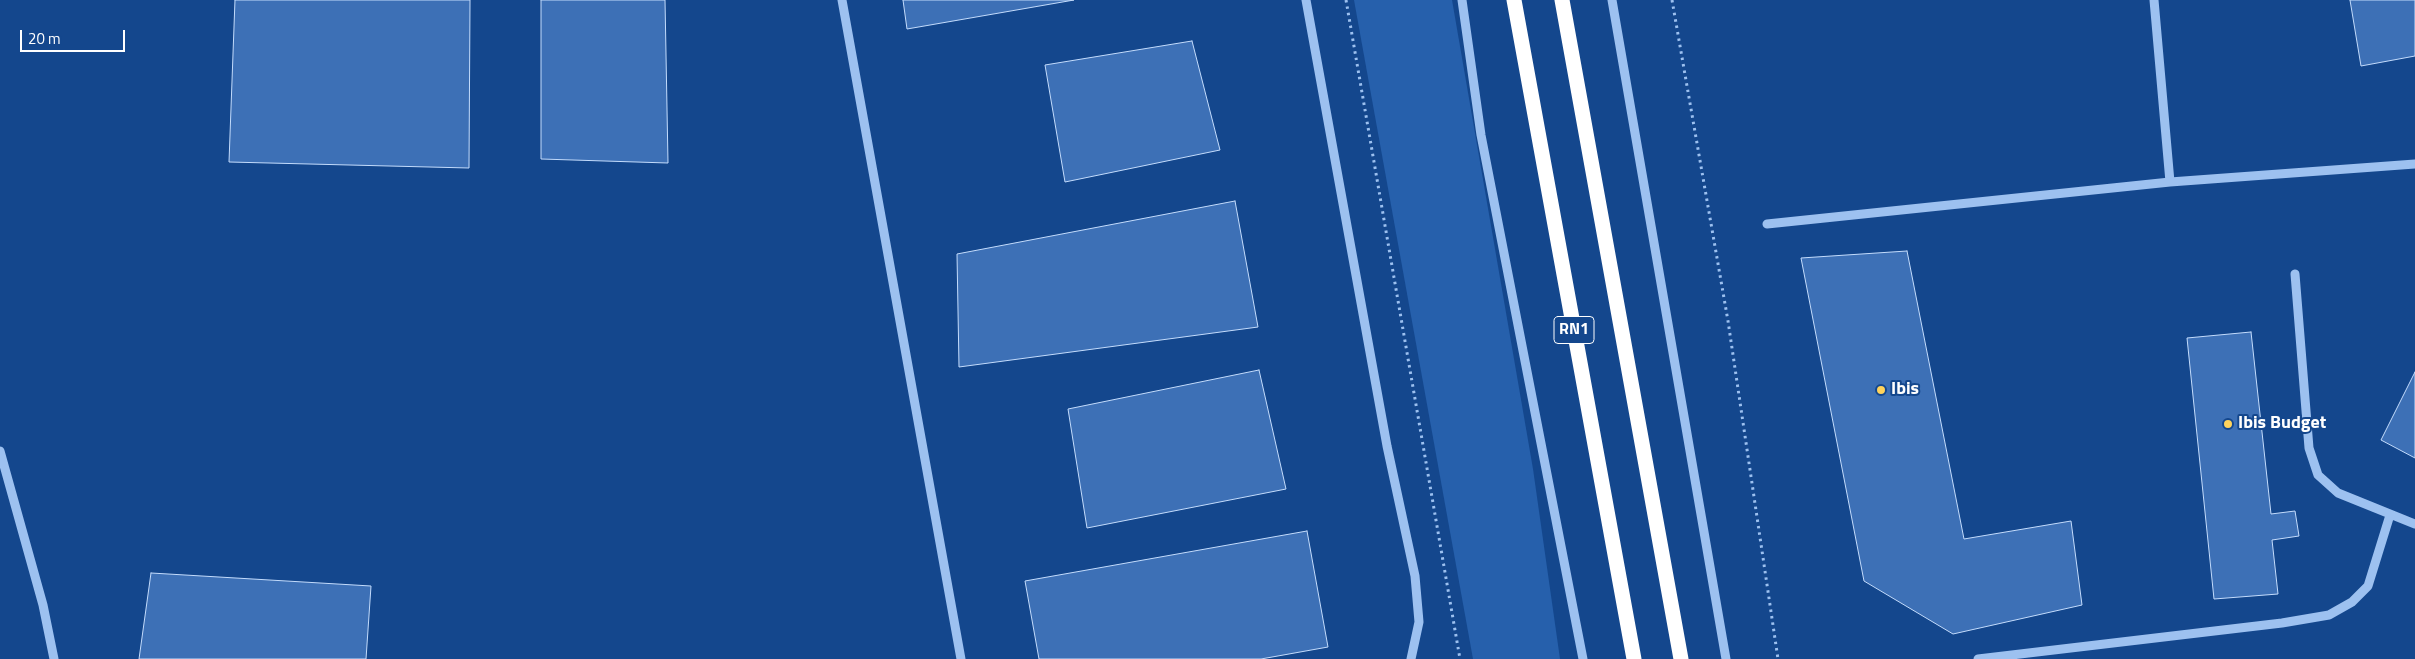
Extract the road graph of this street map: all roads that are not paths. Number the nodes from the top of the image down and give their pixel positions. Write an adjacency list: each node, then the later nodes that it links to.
1 (842, 0): 16 (street)
2 (1306, 0): 17 (street)
3 (1462, 0): 18 (street)
4 (1514, 0): 19 (highway, RN1)
5 (1562, 0): 20 (highway, RN1)
6 (1612, 0): 21 (street)
7 (2154, 0): 9 (street)
8 (2415, 164): 9 (street)
9 (2170, 182): 10 (street)
10 (1767, 224)
11 (2295, 274): 13 (street)
12 (0, 451): 15 (street)
13 (2390, 515): 14 (street); 22 (street)
14 (2415, 524)
15 (54, 659)
16 (961, 659)
17 (1411, 659)
18 (1583, 659)
19 (1634, 659)
20 (1681, 659)
21 (1726, 659)
22 (1978, 659)

